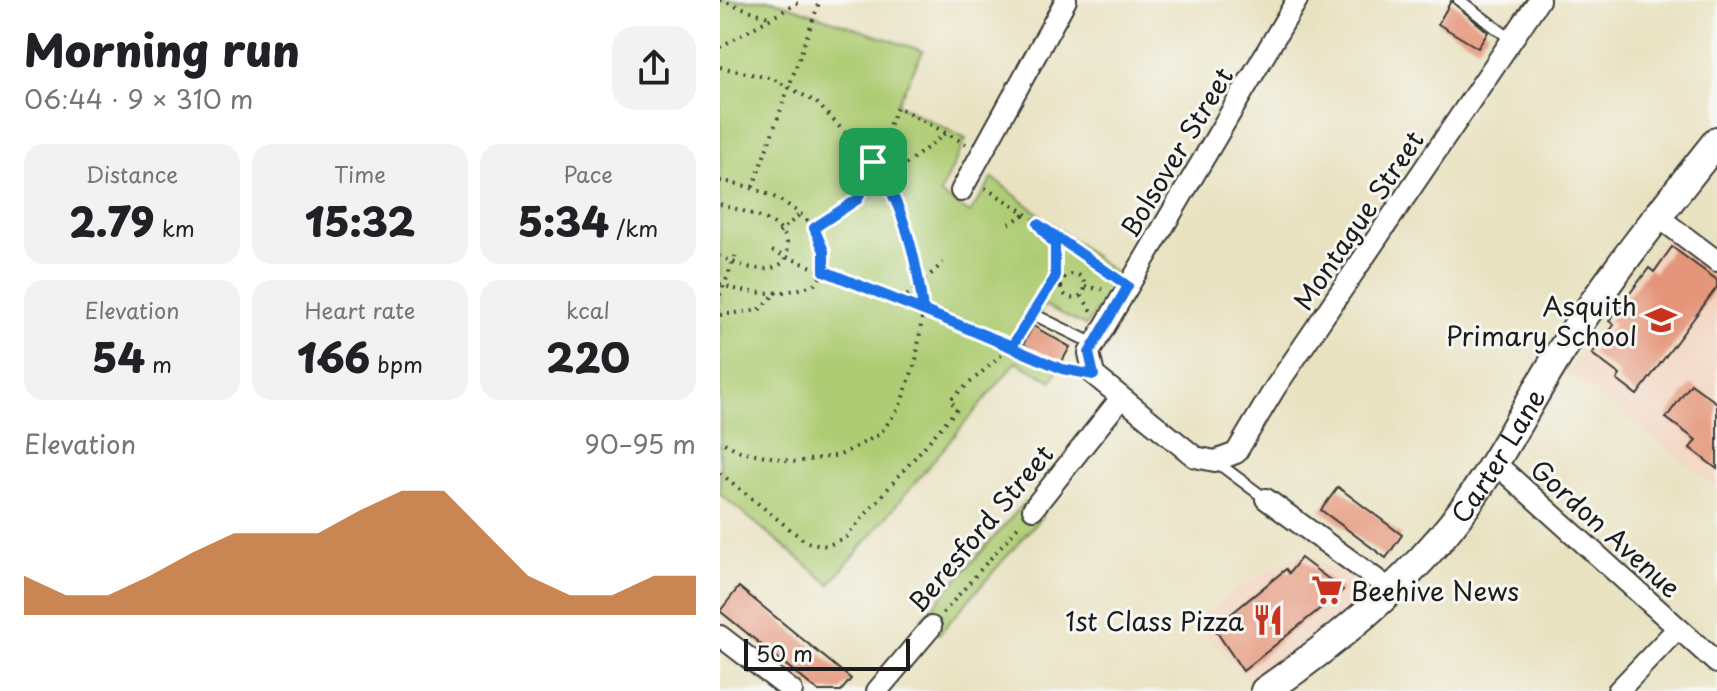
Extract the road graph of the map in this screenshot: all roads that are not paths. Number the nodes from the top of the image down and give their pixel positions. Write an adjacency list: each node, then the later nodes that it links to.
1 (1066, 0): 7 (street)
2 (1297, 0): 11 (street, Bolsover Street)
3 (1459, 0): 5 (lane)
4 (1539, 0): 5 (street, Montague Street)
5 (1512, 40): 13 (street, Montague Street)
6 (1717, 141): 8 (main road, Carter Lane)
7 (972, 188)
8 (1657, 216): 9 (street); 14 (main road, Carter Lane)
9 (1717, 261)
10 (1034, 315): 11 (lane)
11 (1094, 344): 12 (street)
12 (1121, 398): 13 (street); 16 (street, Beresford Street)
13 (1215, 461): 15 (lane)
14 (1496, 464): 17 (main road, Carter Lane); 19 (street, Gordon Avenue)
15 (1266, 499): 17 (street)
16 (1033, 509)
17 (1391, 590): 24 (main road, Carter Lane)
18 (931, 627): 23 (street, Beresford Street)
19 (1678, 628): 21 (street, Gordon Avenue); 25 (street)
20 (720, 636): 22 (street)
21 (1717, 663)
22 (792, 691)
23 (877, 691)
24 (1265, 691)
25 (1618, 691)

